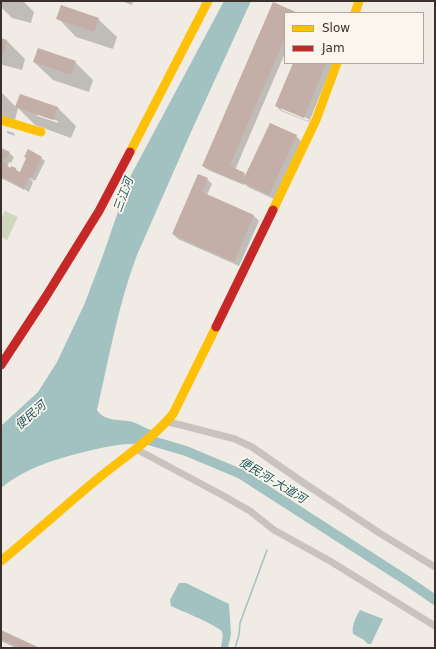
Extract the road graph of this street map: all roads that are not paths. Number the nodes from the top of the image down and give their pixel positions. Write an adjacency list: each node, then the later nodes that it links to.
1 (208, 1): 7 (street)
2 (360, 1): 3 (street)
3 (355, 12)
4 (337, 64): 8 (street)
5 (1, 120): 6 (street)
6 (41, 132)
7 (1, 365)
8 (165, 424): 9 (street); 11 (street)
9 (137, 448): 10 (street); 12 (street)
10 (1, 561)
11 (435, 567)
12 (435, 626)

